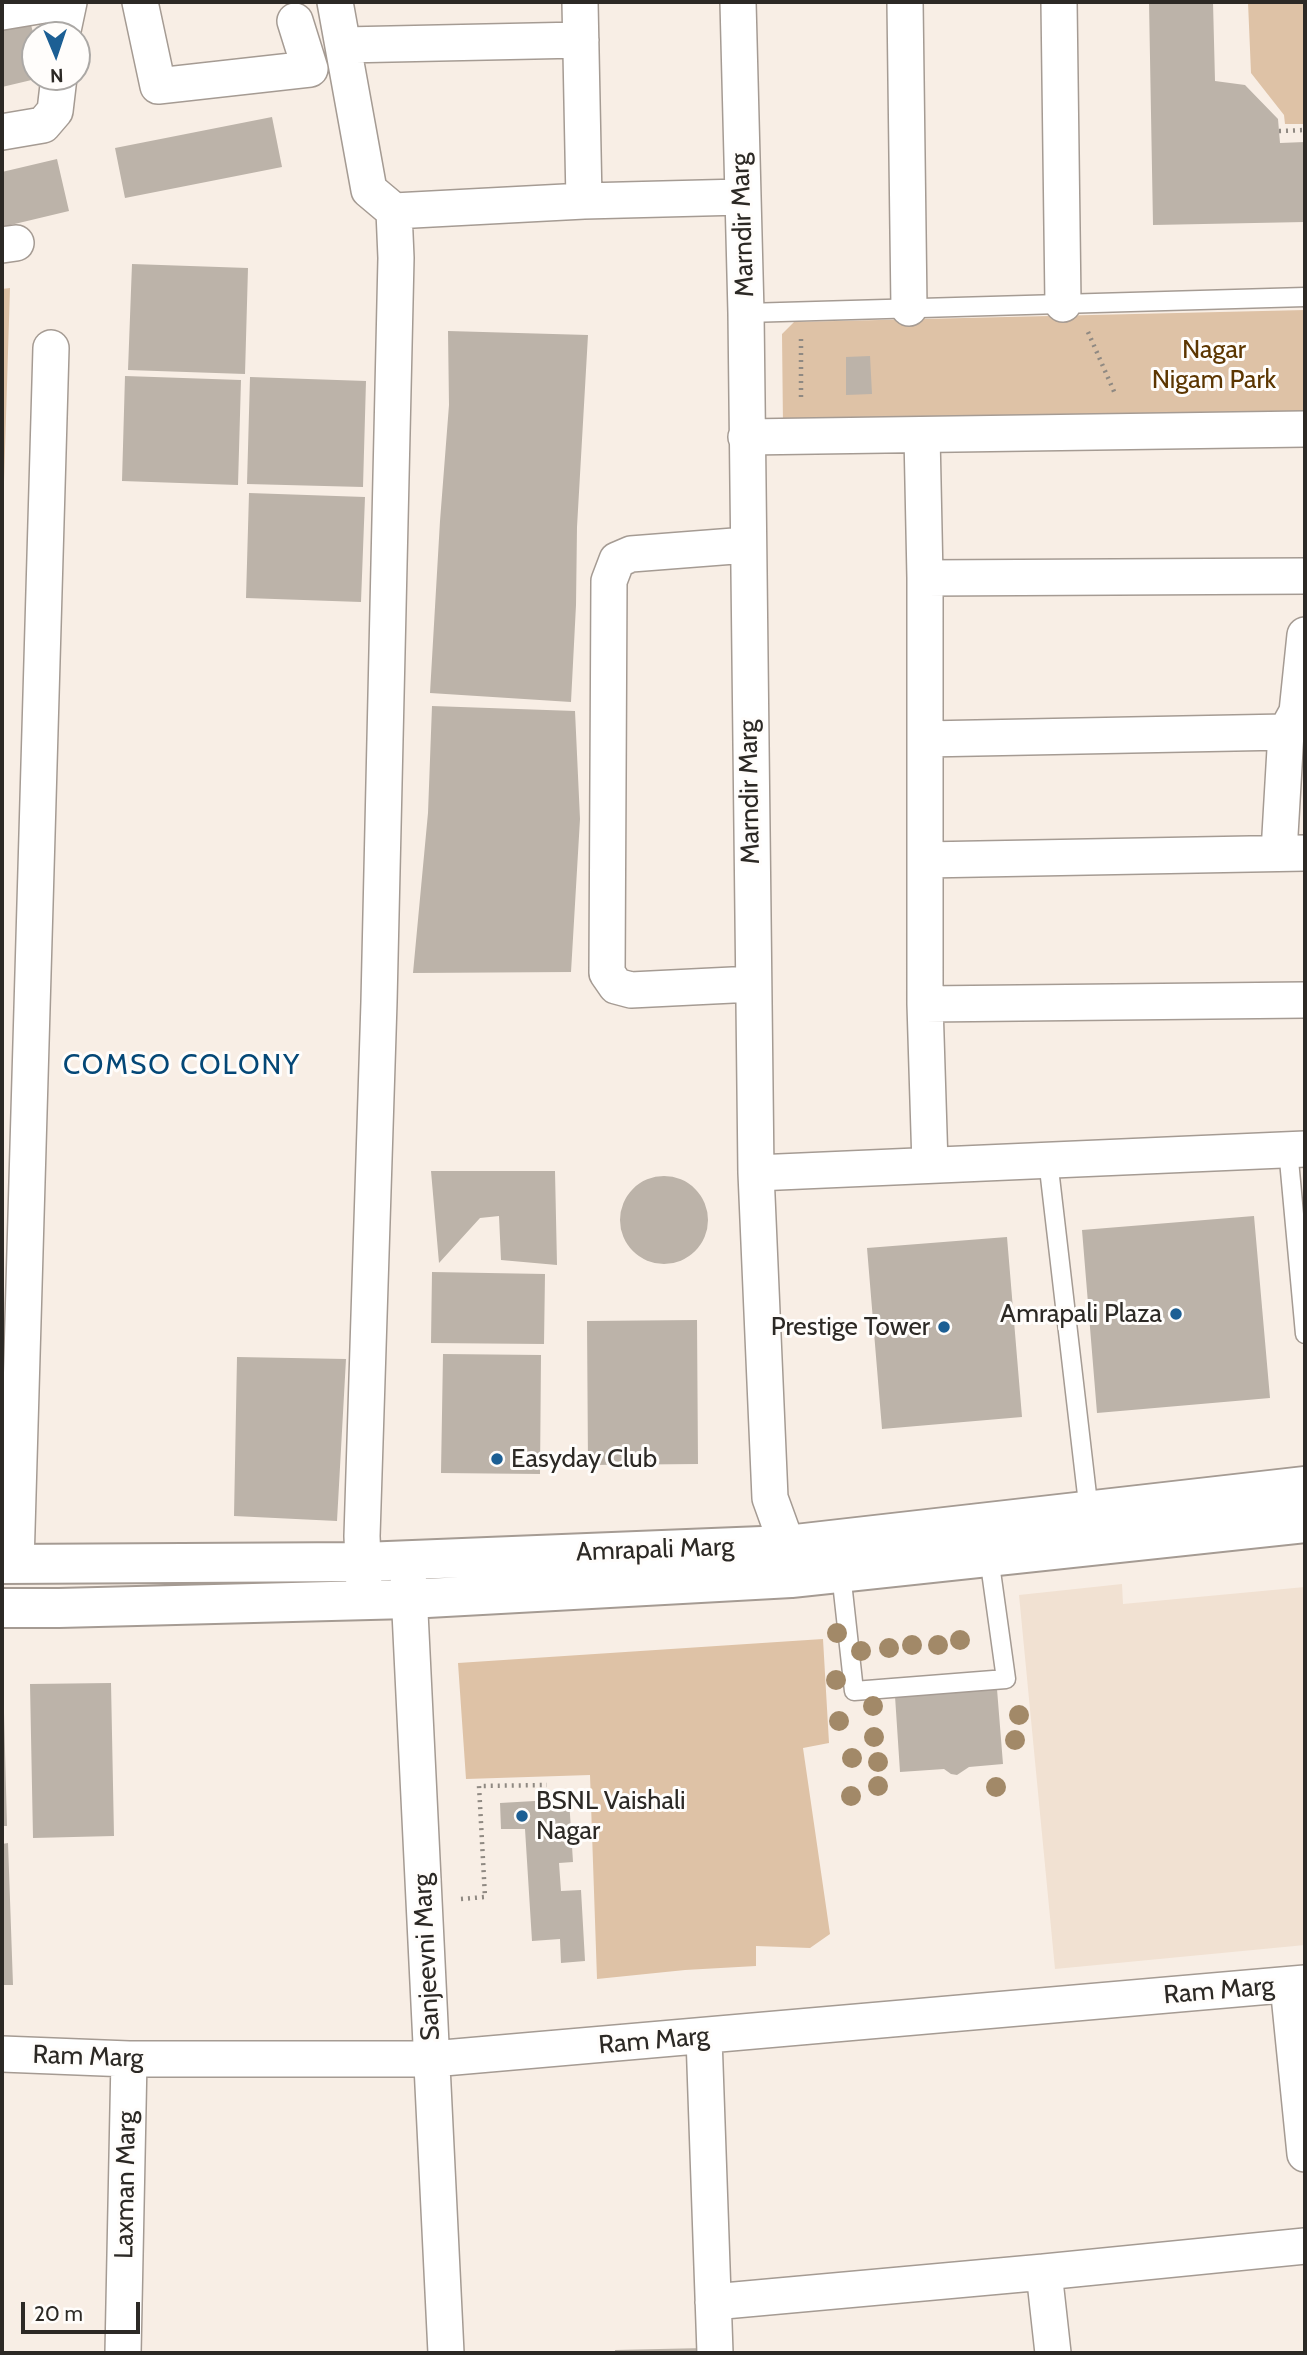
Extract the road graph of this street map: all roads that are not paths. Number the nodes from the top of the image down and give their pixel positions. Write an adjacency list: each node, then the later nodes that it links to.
1 (62, 2): 9 (street)
2 (69, 2): 10 (street)
3 (140, 2): 11 (street)
4 (335, 2): 13 (street)
5 (580, 2): 12 (street)
6 (738, 2): 16 (street, Marndir Marg)
7 (905, 2): 21 (street)
8 (1059, 2): 20 (street)
9 (2, 12)
10 (65, 21)
11 (295, 21)
12 (581, 40): 13 (street); 17 (street)
13 (344, 45): 18 (street)
14 (57, 91): 15 (street)
15 (2, 132)
16 (742, 197): 17 (street); 22 (street, Marndir Marg)
17 (583, 201): 18 (street)
18 (394, 211): 48 (street)
19 (1305, 297): 20 (lane)
20 (1063, 304): 21 (lane)
21 (909, 308): 22 (lane)
22 (746, 313): 26 (street, Marndir Marg)
23 (51, 348): 50 (street)
24 (1305, 429): 25 (street)
25 (922, 435): 26 (street); 29 (street)
26 (746, 437): 27 (street, Marndir Marg)
27 (747, 545): 35 (street, Marndir Marg); 35 (street)
28 (1305, 576): 29 (street)
29 (925, 578): 32 (street)
30 (1305, 635): 31 (street)
31 (1286, 732): 32 (street); 33 (street)
32 (925, 739): 34 (street)
33 (1292, 853): 34 (street)
34 (925, 860): 37 (street)
35 (753, 984): 41 (street, Marndir Marg)
36 (1305, 1000): 37 (street)
37 (925, 1004): 40 (street)
38 (1297, 1149): 39 (street); 42 (lane)
39 (1048, 1160): 40 (street); 44 (lane)
40 (930, 1165): 41 (street)
41 (756, 1173): 49 (street, Marndir Marg)
42 (1305, 1334)
43 (1305, 1486): 44 (street, Amrapali Marg)
44 (1088, 1512): 49 (street, Amrapali Marg)
45 (1305, 1523): 46 (street, Amrapali Marg)
46 (989, 1557): 51 (street, Amrapali Marg); 51 (lane)
47 (407, 1561): 48 (street, Amrapali Marg); 49 (street, Amrapali Marg); 52 (street, Sanjeevni Marg)
48 (363, 1562): 50 (street, Amrapali Marg); 53 (street)
49 (789, 1562): 51 (street, Amrapali Marg); 52 (street, Amrapali Marg)
50 (9, 1564)
51 (841, 1573)
52 (409, 1599): 53 (street, Amrapali Marg); 59 (street, Sanjeevni Marg)
53 (365, 1600): 54 (street, Amrapali Marg)
54 (2, 1608)
55 (1297, 1984): 56 (street, Ram Marg); 60 (street)
56 (704, 2037): 59 (street, Ram Marg); 63 (street)
57 (2, 2054): 58 (street, Ram Marg)
58 (129, 2059): 59 (street, Ram Marg); 64 (street, Laxman Marg)
59 (432, 2059): 65 (street, Sanjeevni Marg)
60 (1305, 2154)
61 (1305, 2246): 62 (street)
62 (1044, 2272): 63 (street); 67 (street)
63 (713, 2302): 66 (street)
64 (123, 2353)
65 (446, 2353)
66 (715, 2353)
67 (1053, 2353)

